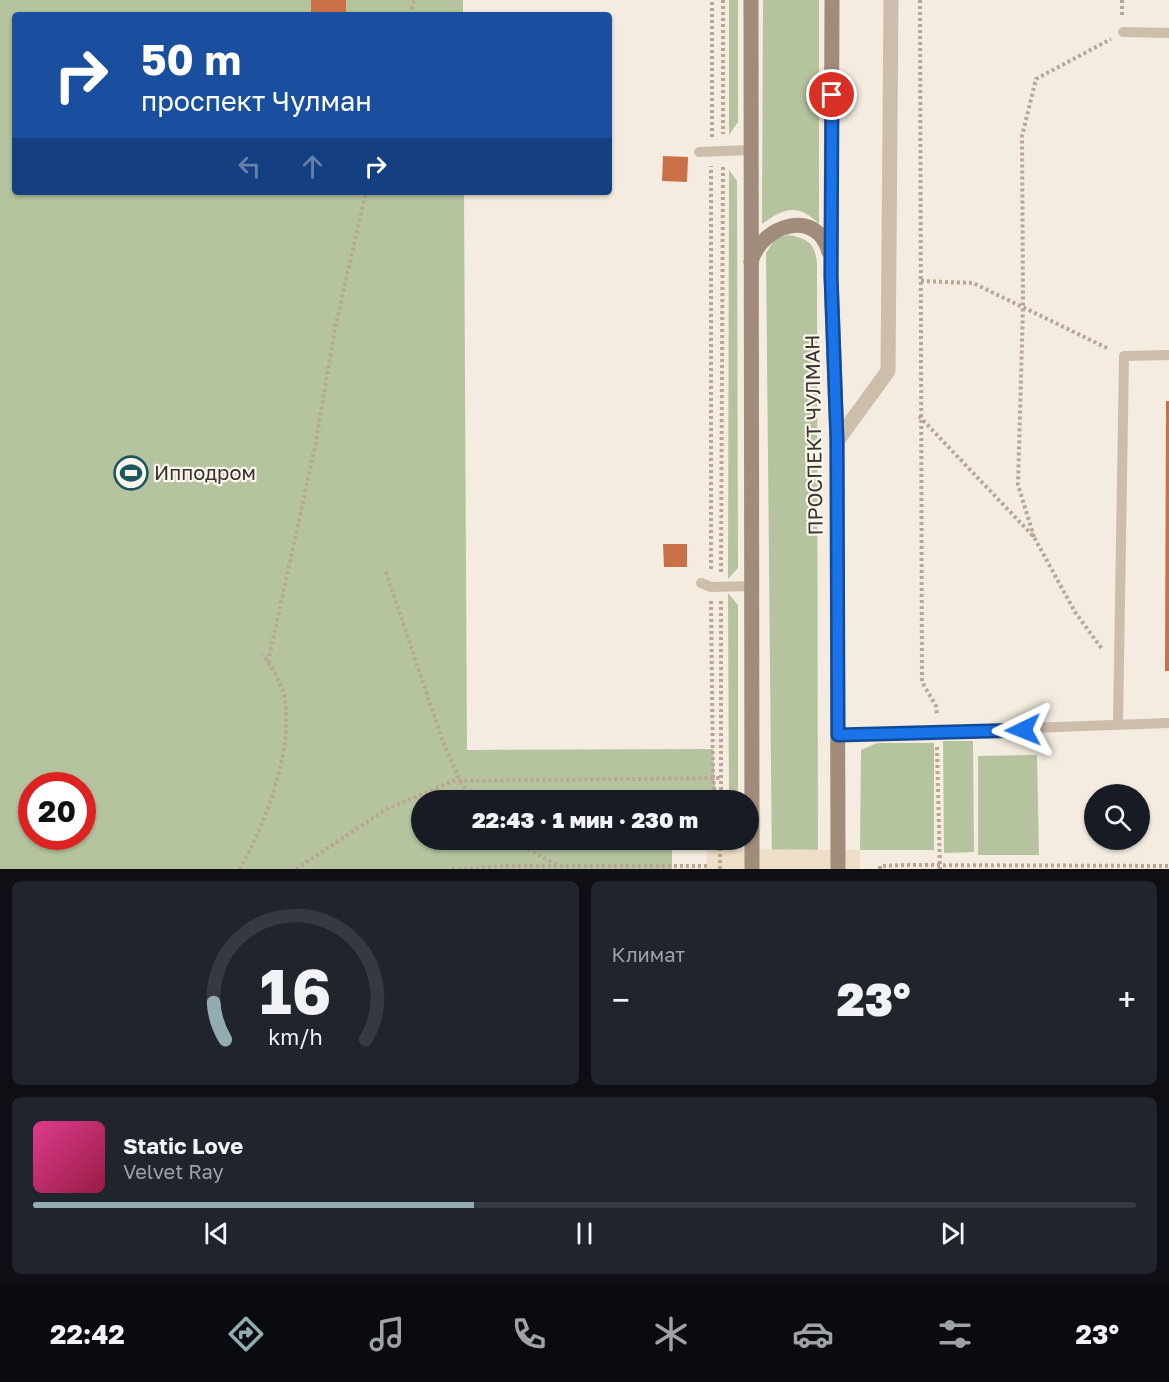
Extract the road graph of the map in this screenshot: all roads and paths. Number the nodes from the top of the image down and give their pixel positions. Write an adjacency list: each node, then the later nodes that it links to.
1 (712, 0): 12 (path)
2 (723, 0): 10 (path)
3 (751, 0): 9 (main road)
4 (832, 0): 14 (main road, ПРОСПЕКТ ЧУЛМАН)
5 (891, 0): 21 (street)
6 (920, 0): 16 (path)
7 (1123, 32): 8 (lane); 17 (path)
8 (1169, 33)
9 (750, 150): 10 (lane); 15 (main road)
10 (723, 151): 12 (lane); 24 (path)
11 (699, 152): 12 (lane)
12 (711, 152): 24 (path)
13 (365, 195): 27 (path)
14 (831, 261): 15 (main road); 21 (main road, ПРОСПЕКТ ЧУЛМАН)
15 (750, 268): 25 (main road)
16 (921, 281): 17 (path); 20 (path)
17 (1023, 307): 19 (path); 22 (path)
18 (1169, 355): 19 (lane)
19 (1124, 356): 28 (lane)
20 (919, 416): 22 (path); 31 (path)
21 (837, 441): 32 (main road, ПРОСПЕКТ ЧУЛМАН)
22 (1034, 537): 28 (path)
23 (386, 572): 35 (path)
24 (711, 586): 25 (lane); 33 (path); 34 (path)
25 (750, 586): 51 (main road)
26 (262, 654): 27 (path)
27 (268, 662): 47 (path)
28 (1119, 671): 30 (lane)
29 (1169, 723): 30 (lane)
30 (1118, 724): 31 (lane)
31 (937, 733): 32 (lane); 45 (path)
32 (838, 735): 52 (main road, ПРОСПЕКТ ЧУЛМАН)
33 (713, 778): 34 (path); 35 (path); 37 (path)
34 (722, 778): 38 (path)
35 (460, 781): 36 (path); 48 (path)
36 (466, 790)
37 (715, 790)
38 (721, 790)
39 (529, 850): 41 (path)
40 (720, 850): 50 (path)
41 (557, 866): 44 (path); 49 (path)
42 (707, 866): 44 (path)
43 (1169, 866): 46 (path)
44 (669, 867)
45 (940, 867): 46 (path); 53 (path)
46 (1141, 867)
47 (240, 869)
48 (296, 869)
49 (452, 869)
50 (720, 869)
51 (752, 869)
52 (838, 869)
53 (880, 869)

